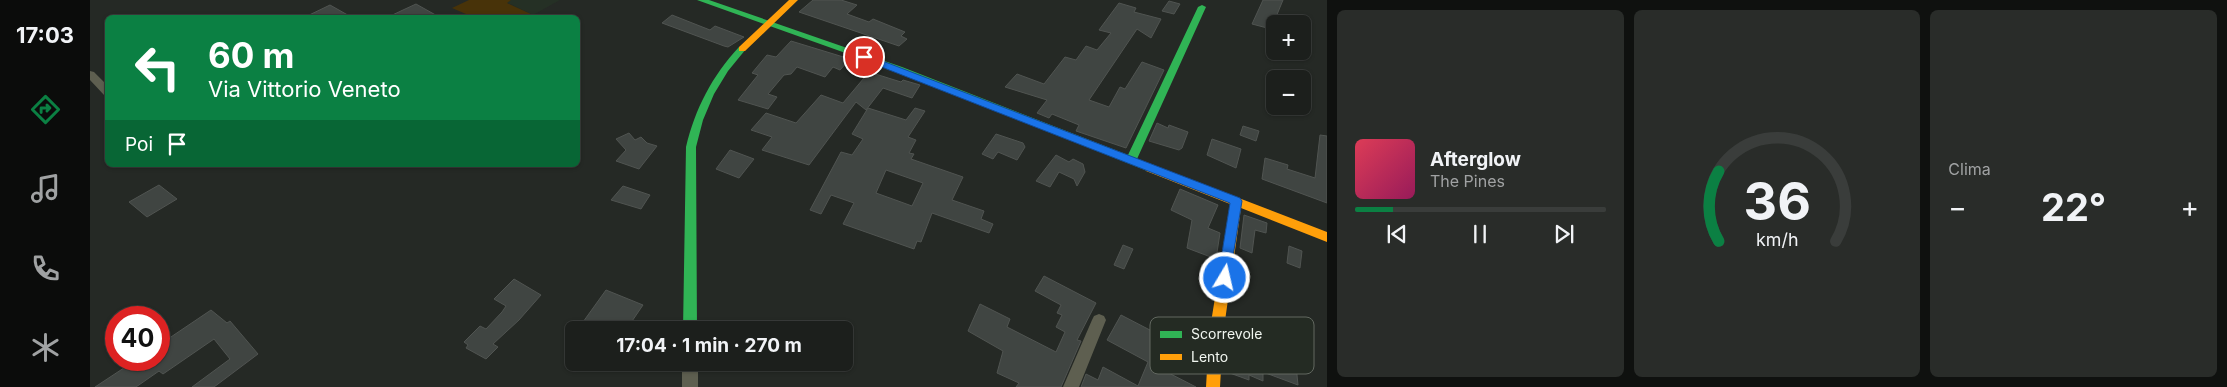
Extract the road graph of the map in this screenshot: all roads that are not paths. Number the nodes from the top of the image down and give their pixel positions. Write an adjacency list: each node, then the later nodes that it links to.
1 (701, 0): 4 (street)
2 (794, 0): 4 (street)
3 (1202, 7): 7 (street)
4 (771, 23): 7 (street); 12 (street)
5 (90, 74): 6 (street)
6 (105, 90)
7 (1131, 159): 8 (street)
8 (1236, 201): 9 (street); 10 (street)
9 (1327, 236)
10 (1219, 317)
11 (1099, 320): 16 (street)
12 (690, 321)
13 (690, 371): 15 (street)
14 (1214, 374): 17 (street)
15 (690, 387)
16 (1070, 387)
17 (1213, 387)

